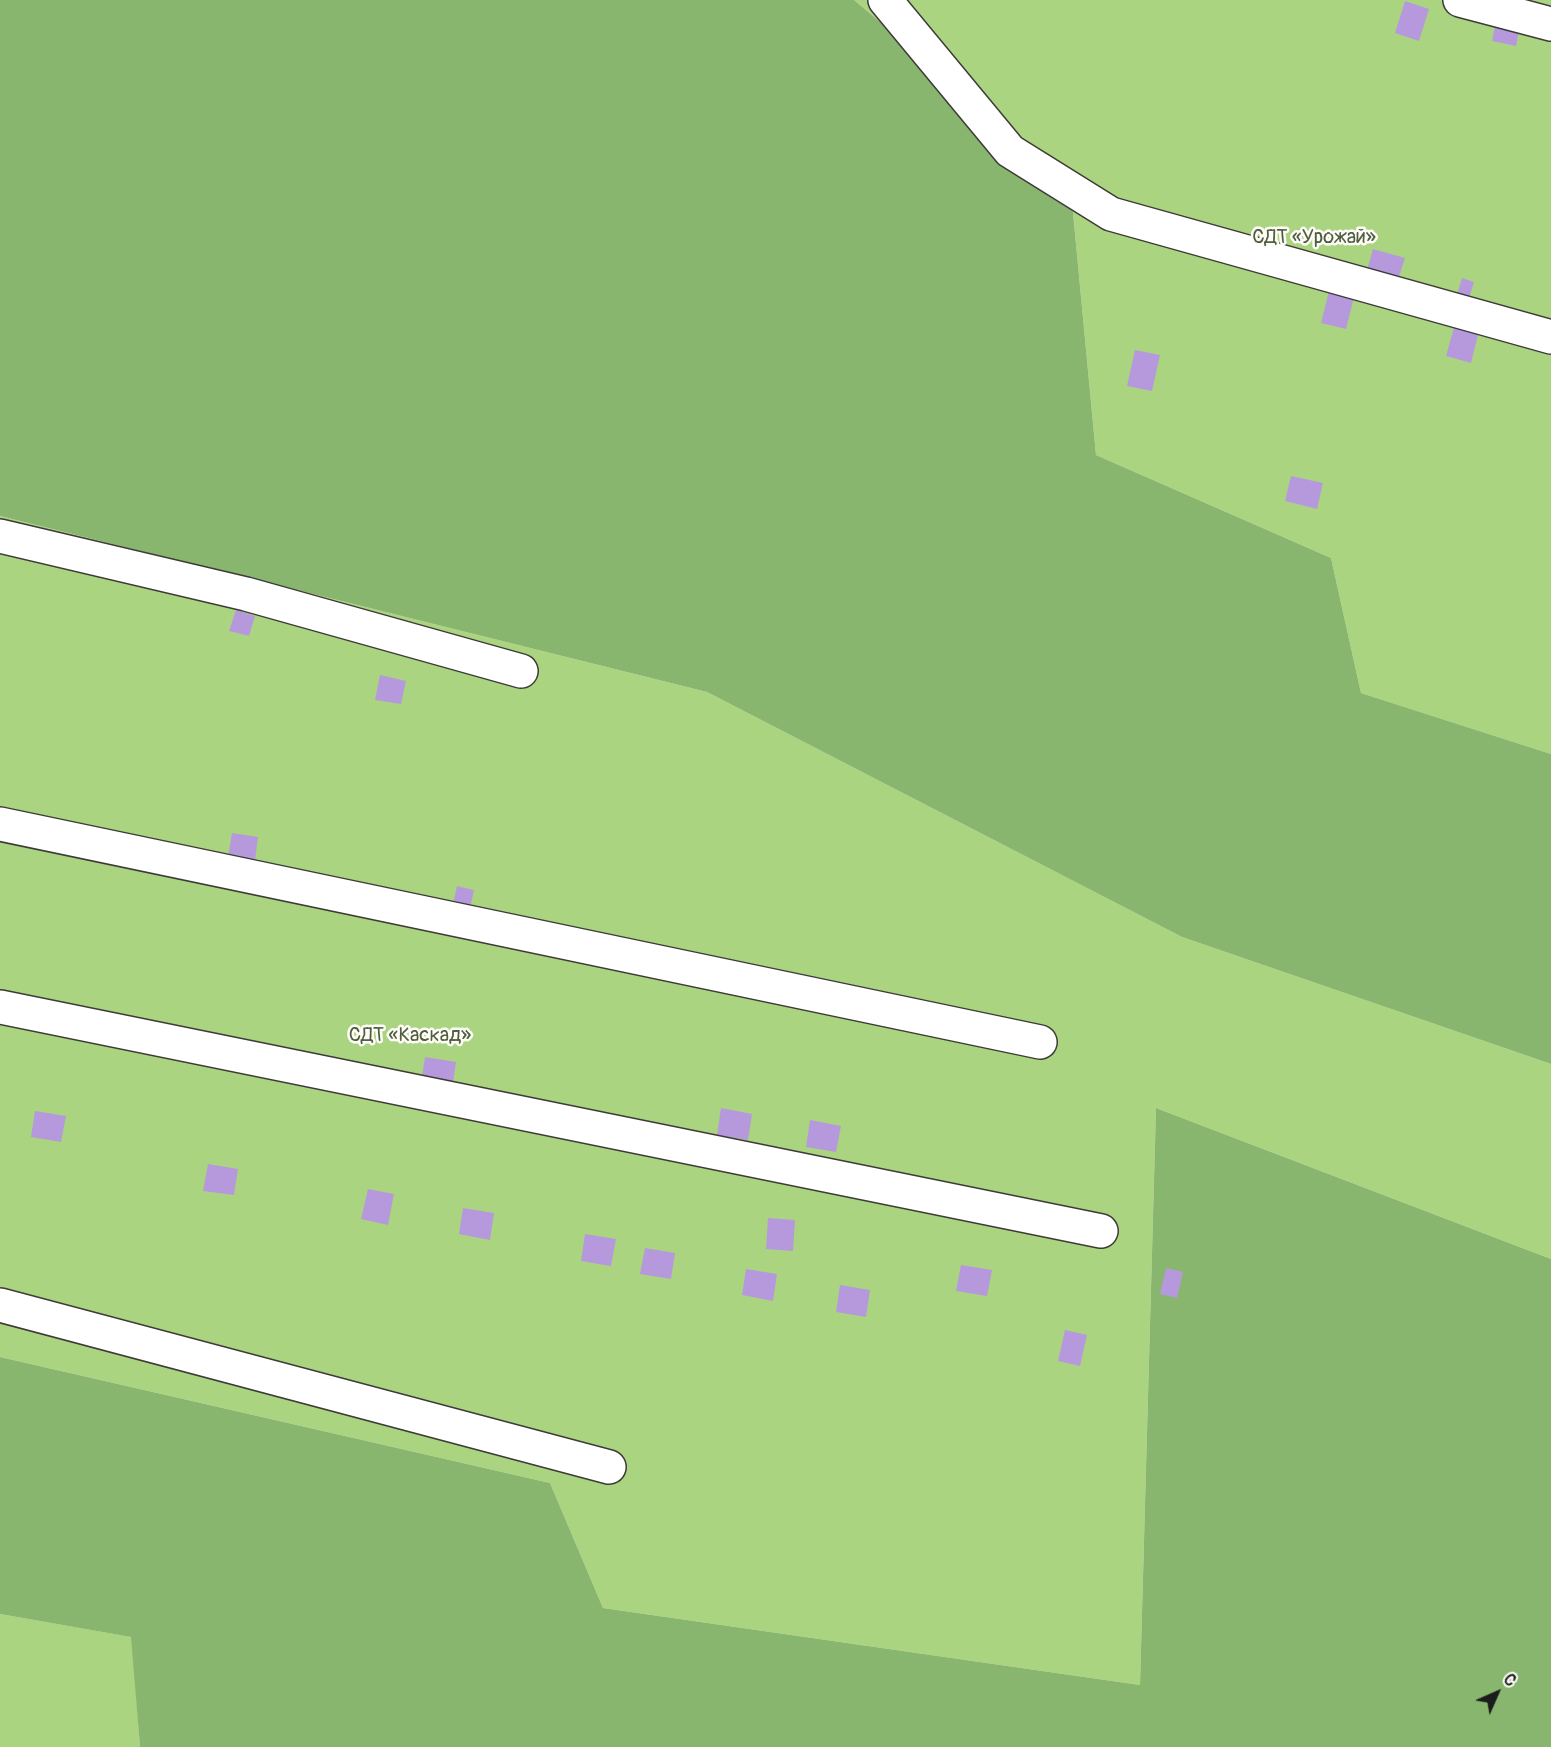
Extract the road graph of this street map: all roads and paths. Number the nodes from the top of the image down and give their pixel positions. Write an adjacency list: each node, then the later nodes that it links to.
1 (885, 0): 4 (lane)
2 (1460, 0): 3 (lane)
3 (1551, 24)
4 (1551, 337)
5 (0, 536): 6 (lane)
6 (521, 671)
7 (0, 824): 9 (lane)
8 (0, 1007): 10 (lane)
9 (1040, 1042)
10 (1101, 1231)
11 (0, 1305): 12 (lane)
12 (609, 1467)

